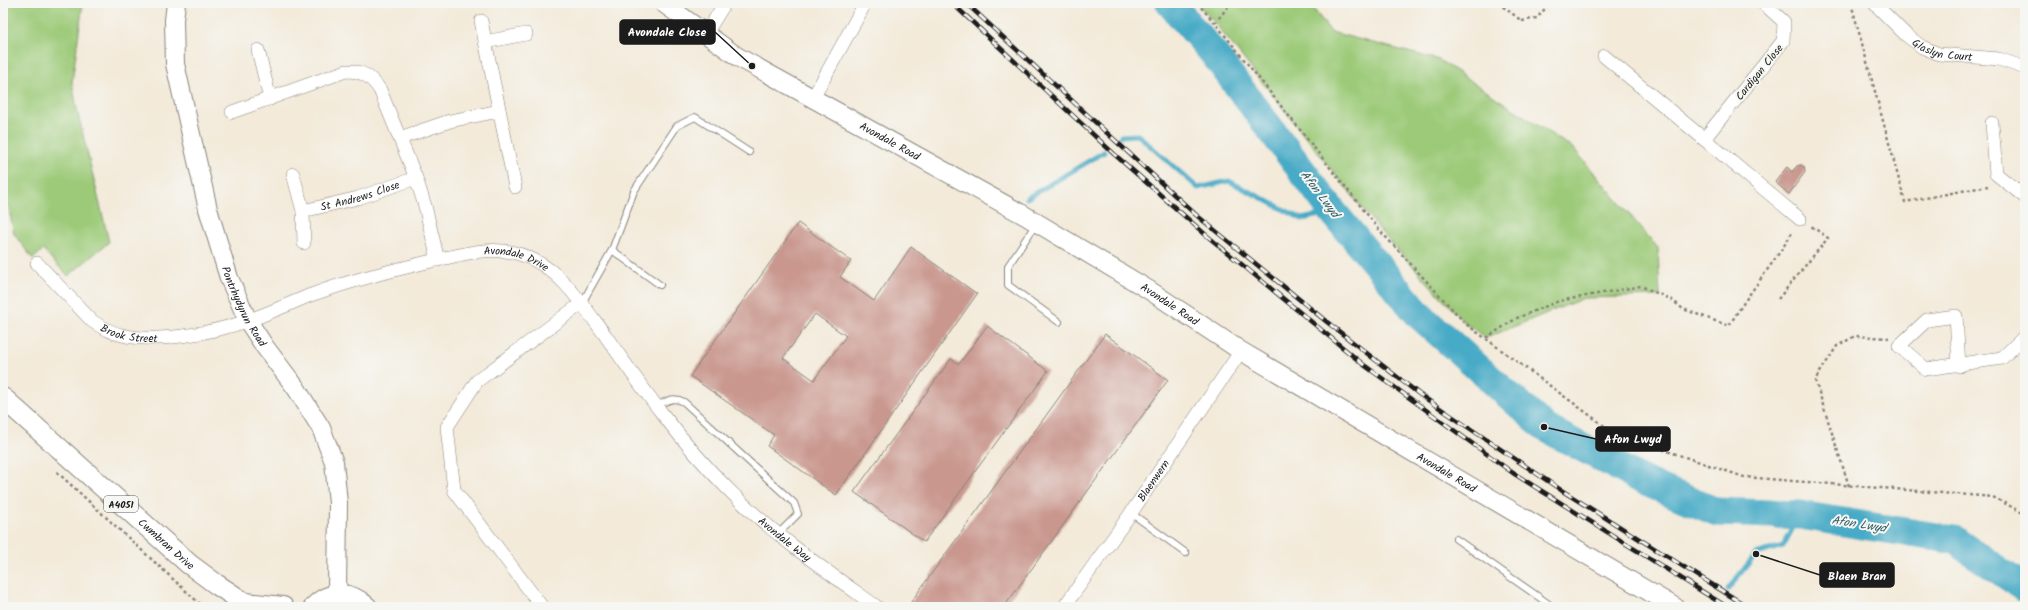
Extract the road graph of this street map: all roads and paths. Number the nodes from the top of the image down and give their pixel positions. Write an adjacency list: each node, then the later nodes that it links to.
1 (176, 3): 43 (street, Pontrhydyrun Road)
2 (664, 3): 15 (street, Avondale Road)
3 (726, 3): 15 (street)
4 (1196, 3): 13 (path)
5 (1232, 3): 13 (path)
6 (1498, 3): 7 (path)
7 (1550, 3)
8 (1763, 3): 26 (street, Cardigan Close)
9 (1851, 3): 30 (path)
10 (1874, 3): 19 (street, Glaslyn Court)
11 (862, 9): 20 (street)
12 (481, 21): 16 (street)
13 (1215, 23): 46 (path)
14 (526, 34): 16 (street)
15 (706, 35): 20 (street, Avondale Road)
16 (485, 42): 22 (street)
17 (258, 50): 21 (street)
18 (1604, 56): 26 (street)
19 (2025, 68)
20 (813, 98): 35 (street, Avondale Road)
21 (270, 99): 23 (street); 25 (street)
22 (499, 111): 25 (street); 31 (street)
23 (232, 112)
24 (1992, 123): 30 (street)
25 (400, 138): 29 (street)
26 (1704, 139): 34 (street)
27 (749, 152): 37 (lane)
28 (293, 174): 33 (street)
29 (416, 178): 33 (street, St Andrews Close); 38 (street)
30 (2006, 182): 32 (street)
31 (515, 187)
32 (2025, 197)
33 (303, 211): 36 (street)
34 (1800, 219): 41 (path); 46 (path)
35 (1037, 223): 44 (lane); 48 (street, Avondale Road)
36 (304, 243)
37 (612, 250): 40 (lane); 42 (lane)
38 (438, 260): 42 (street, Avondale Drive); 43 (street, Avondale Drive)
39 (37, 262): 43 (street, Brook Street)
40 (660, 284)
41 (1778, 299)
42 (582, 303): 51 (street, Avondale Drive); 67 (street)
43 (248, 321): 60 (street, Pontrhydyrun Road)
44 (1059, 322)
45 (2025, 336): 49 (street)
46 (1486, 338): 54 (path)
47 (1898, 346): 49 (street); 49 (street); 54 (path)
48 (1241, 351): 55 (street, Blaenwern); 71 (street, Avondale Road)
49 (1959, 366)
50 (3, 398): 61 (main road, Cwmbran Drive / A4051)
51 (656, 406): 52 (street, Avondale Drive); 57 (lane)
52 (701, 460): 57 (street, Avondale Way)
53 (55, 470): 63 (path)
54 (1849, 486): 56 (path)
55 (1132, 513): 59 (lane); 69 (street, Blaenwern)
56 (2025, 514)
57 (778, 534): 68 (street, Avondale Way)
58 (1456, 539): 70 (lane)
59 (1186, 553)
60 (337, 594): 62 (main road); 66 (main road)
61 (248, 605): 64 (main road, A4051)
62 (316, 605): 65 (main road)
63 (206, 607)
64 (283, 607)
65 (296, 607)
66 (367, 607)
67 (542, 607)
68 (877, 607)
69 (1064, 607)
70 (1553, 607)
71 (1675, 607)

